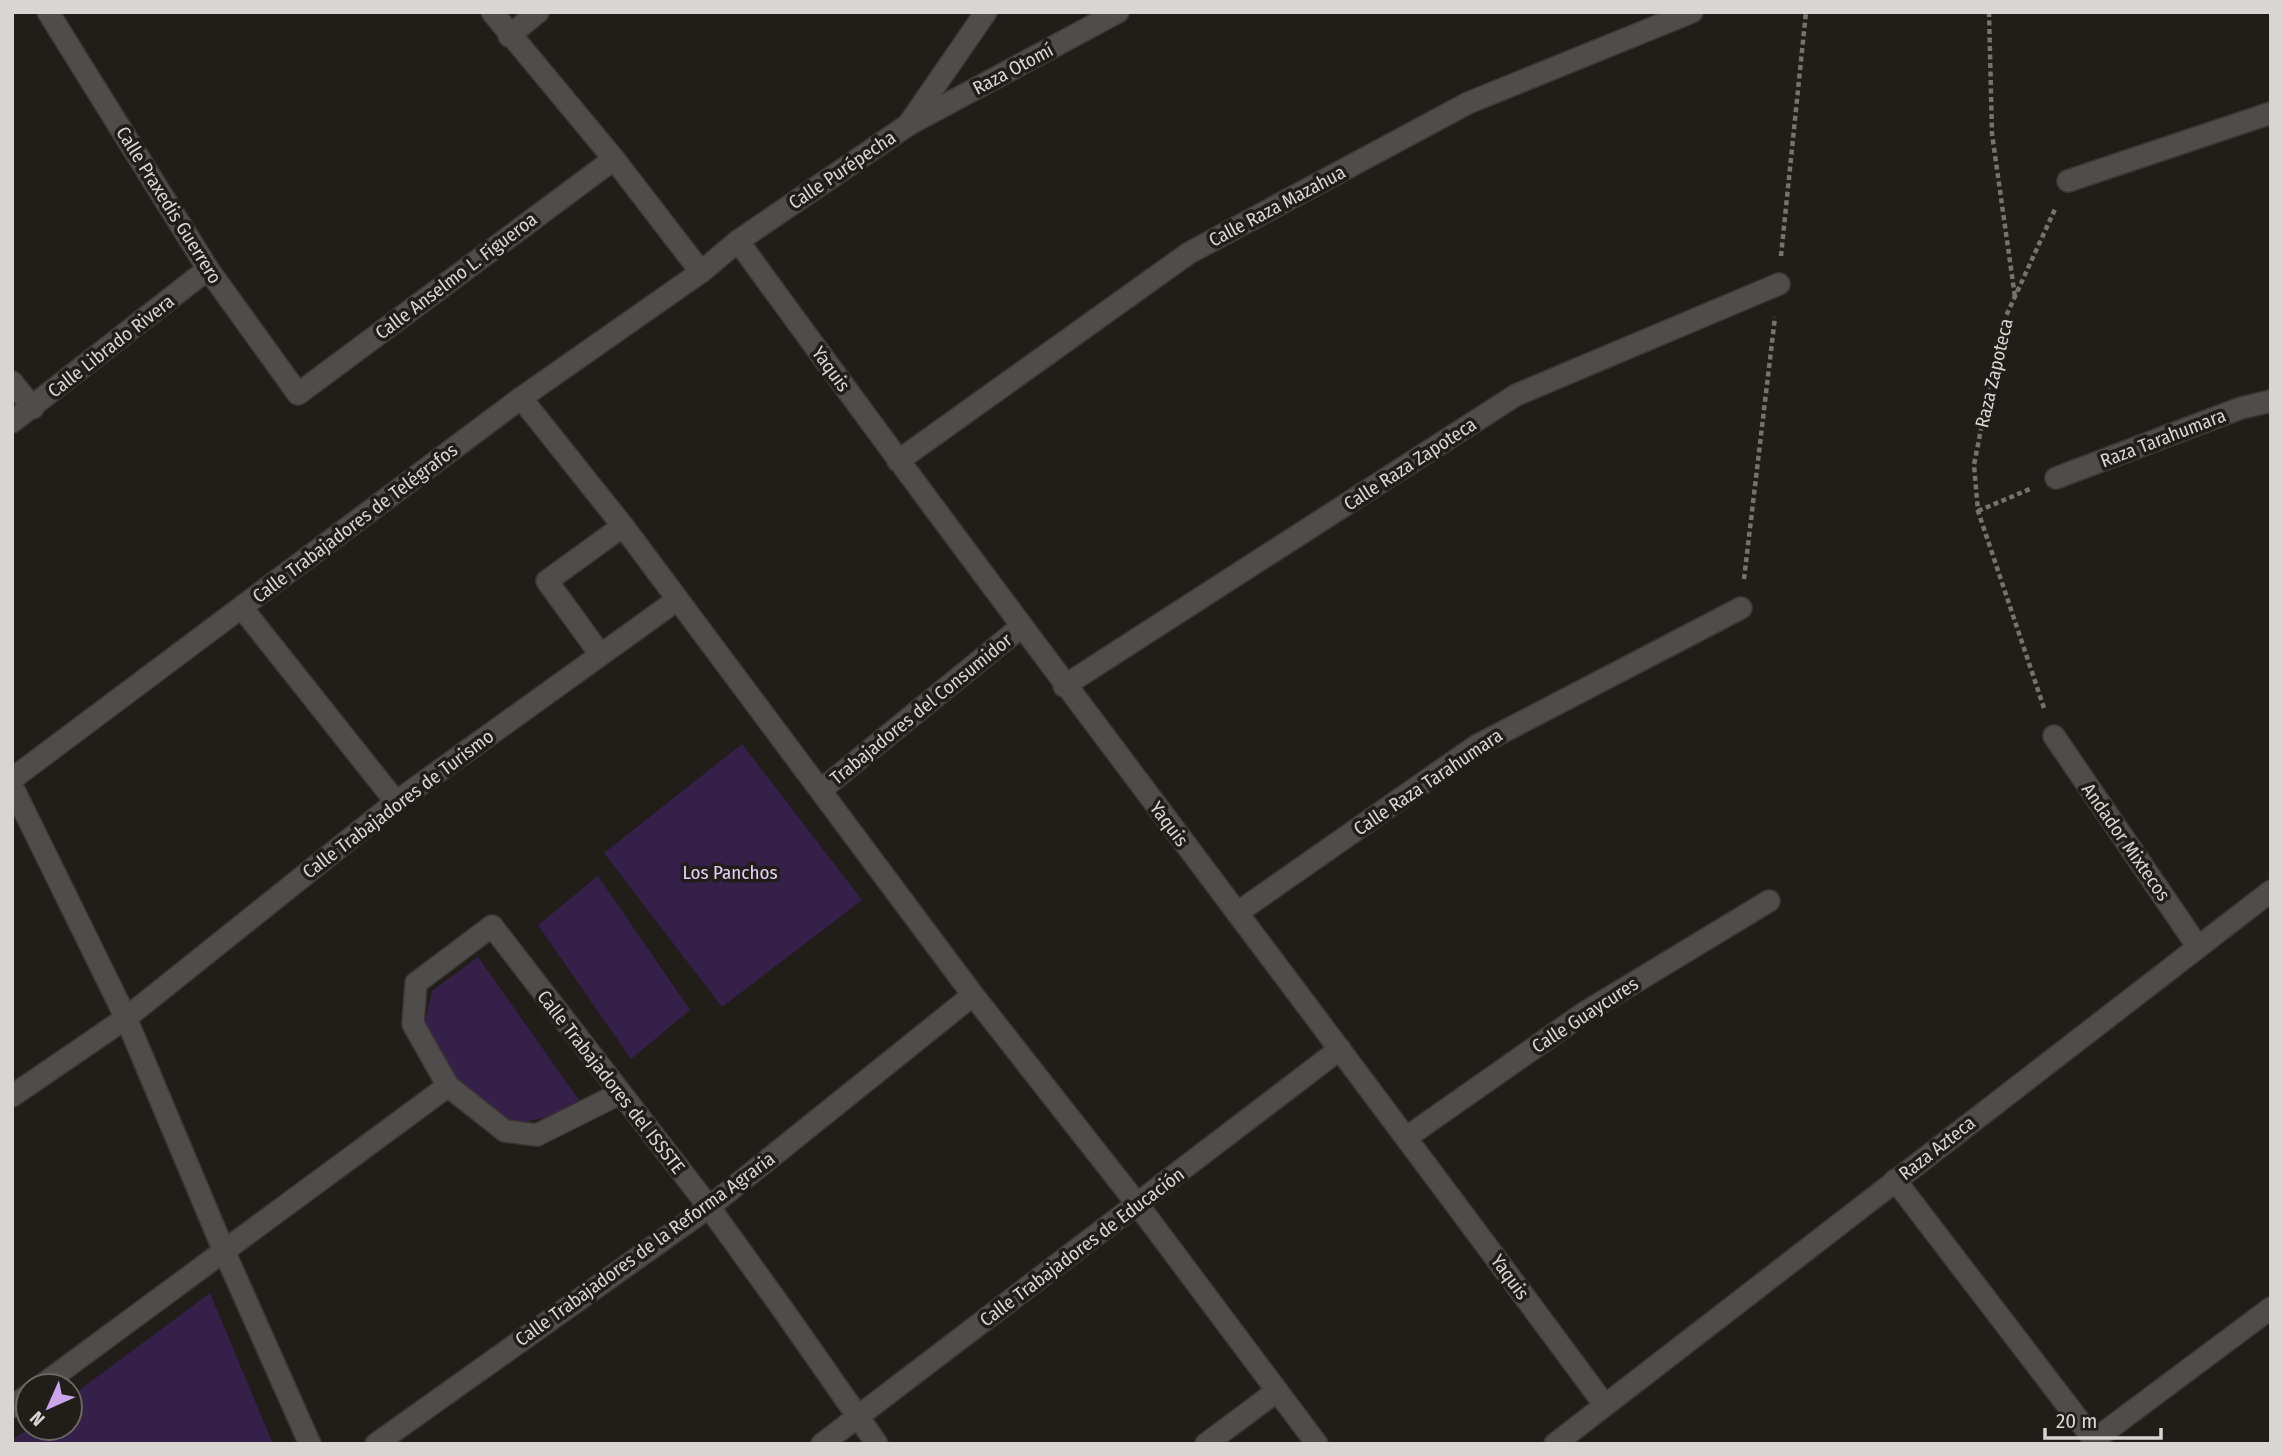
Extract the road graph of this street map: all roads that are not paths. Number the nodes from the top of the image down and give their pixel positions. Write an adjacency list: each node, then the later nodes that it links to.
1 (48, 12): 13 (street, Calle Praxedis Guerrero)
2 (492, 12): 7 (street)
3 (538, 12): 7 (street)
4 (986, 12): 9 (street, Calle Purépecha)
5 (1118, 12): 9 (street, Raza Otomí)
6 (1692, 12): 22 (street, Calle Raza Mazahua)
7 (509, 36): 10 (street)
8 (2271, 113): 11 (street)
9 (908, 125): 12 (street, Calle Purépecha)
10 (614, 159): 14 (street); 17 (street, Calle Anselmo L. Figueroa)
11 (2068, 181)
12 (738, 241): 14 (street, Calle Purépecha); 22 (street, Yaquis)
13 (208, 269): 17 (street, Calle Praxedis Guerrero); 20 (street, Calle Librado Rivera)
14 (701, 272): 18 (street, Calle Trabajadores de Telégrafos)
15 (1779, 285): 30 (street, Calle Raza Zapoteca)
16 (12, 382): 20 (street)
17 (298, 394)
18 (522, 398): 24 (street); 26 (street, Calle Trabajadores de Telégrafos)
19 (2271, 401): 23 (street, Raza Tarahumara)
20 (33, 408): 21 (street, Calle Librado Rivera)
21 (12, 422)
22 (898, 461): 28 (street, Yaquis)
23 (2056, 478)
24 (624, 526): 25 (street); 29 (street)
25 (677, 600): 29 (street, Calle Trabajadores de Turismo); 34 (street)
26 (243, 608): 32 (street, Calle Trabajadores de Telégrafos); 35 (street)
27 (1741, 608): 38 (street, Calle Raza Tarahumara)
28 (1021, 627): 30 (street, Yaquis); 34 (street, Trabajadores del Consumidor)
29 (600, 654): 35 (street, Calle Trabajadores de Turismo)
30 (1064, 686): 38 (street, Yaquis)
31 (2054, 736): 39 (street, Andador Mixtecos)
32 (12, 779)
33 (12, 786): 41 (street)
34 (821, 790): 40 (street)
35 (396, 802): 41 (street, Calle Trabajadores de Turismo)
36 (2271, 891): 39 (street, Raza Azteca)
37 (1769, 901): 46 (street, Calle Guaycures)
38 (1237, 913): 42 (street, Yaquis)
39 (2198, 947): 47 (street, Raza Azteca)
40 (974, 995): 48 (street); 49 (street, Calle Trabajadores de la Reforma Agraria)
41 (126, 1018): 45 (street, Calle Trabajadores de Turismo); 50 (street)
42 (1340, 1049): 46 (street, Yaquis); 48 (street, Calle Trabajadores de Educación)
43 (448, 1086): 44 (street); 44 (street, Calle Trabajadores del ISSSTE); 50 (street)
44 (619, 1094): 49 (street, Calle Trabajadores del ISSSTE)
45 (12, 1096)
46 (1407, 1137): 54 (street, Yaquis)
47 (1895, 1180): 51 (street); 54 (street, Raza Azteca)
48 (1138, 1205): 53 (street); 55 (street, Calle Trabajadores de Educación)
49 (709, 1208): 55 (street, Calle Trabajadores del ISSSTE); 57 (street, Calle Trabajadores de la Reforma Agraria)
50 (224, 1251): 52 (street); 56 (street)
51 (2271, 1308)
52 (60, 1372)
53 (1277, 1391): 60 (street); 61 (street)
54 (1604, 1404): 62 (street, Raza Azteca)
55 (858, 1417): 58 (street, Calle Trabajadores de Educación); 59 (street, Calle Trabajadores del ISSSTE)
56 (310, 1444)
57 (376, 1444)
58 (822, 1444)
59 (877, 1444)
60 (1206, 1444)
61 (1317, 1444)
62 (1555, 1444)

